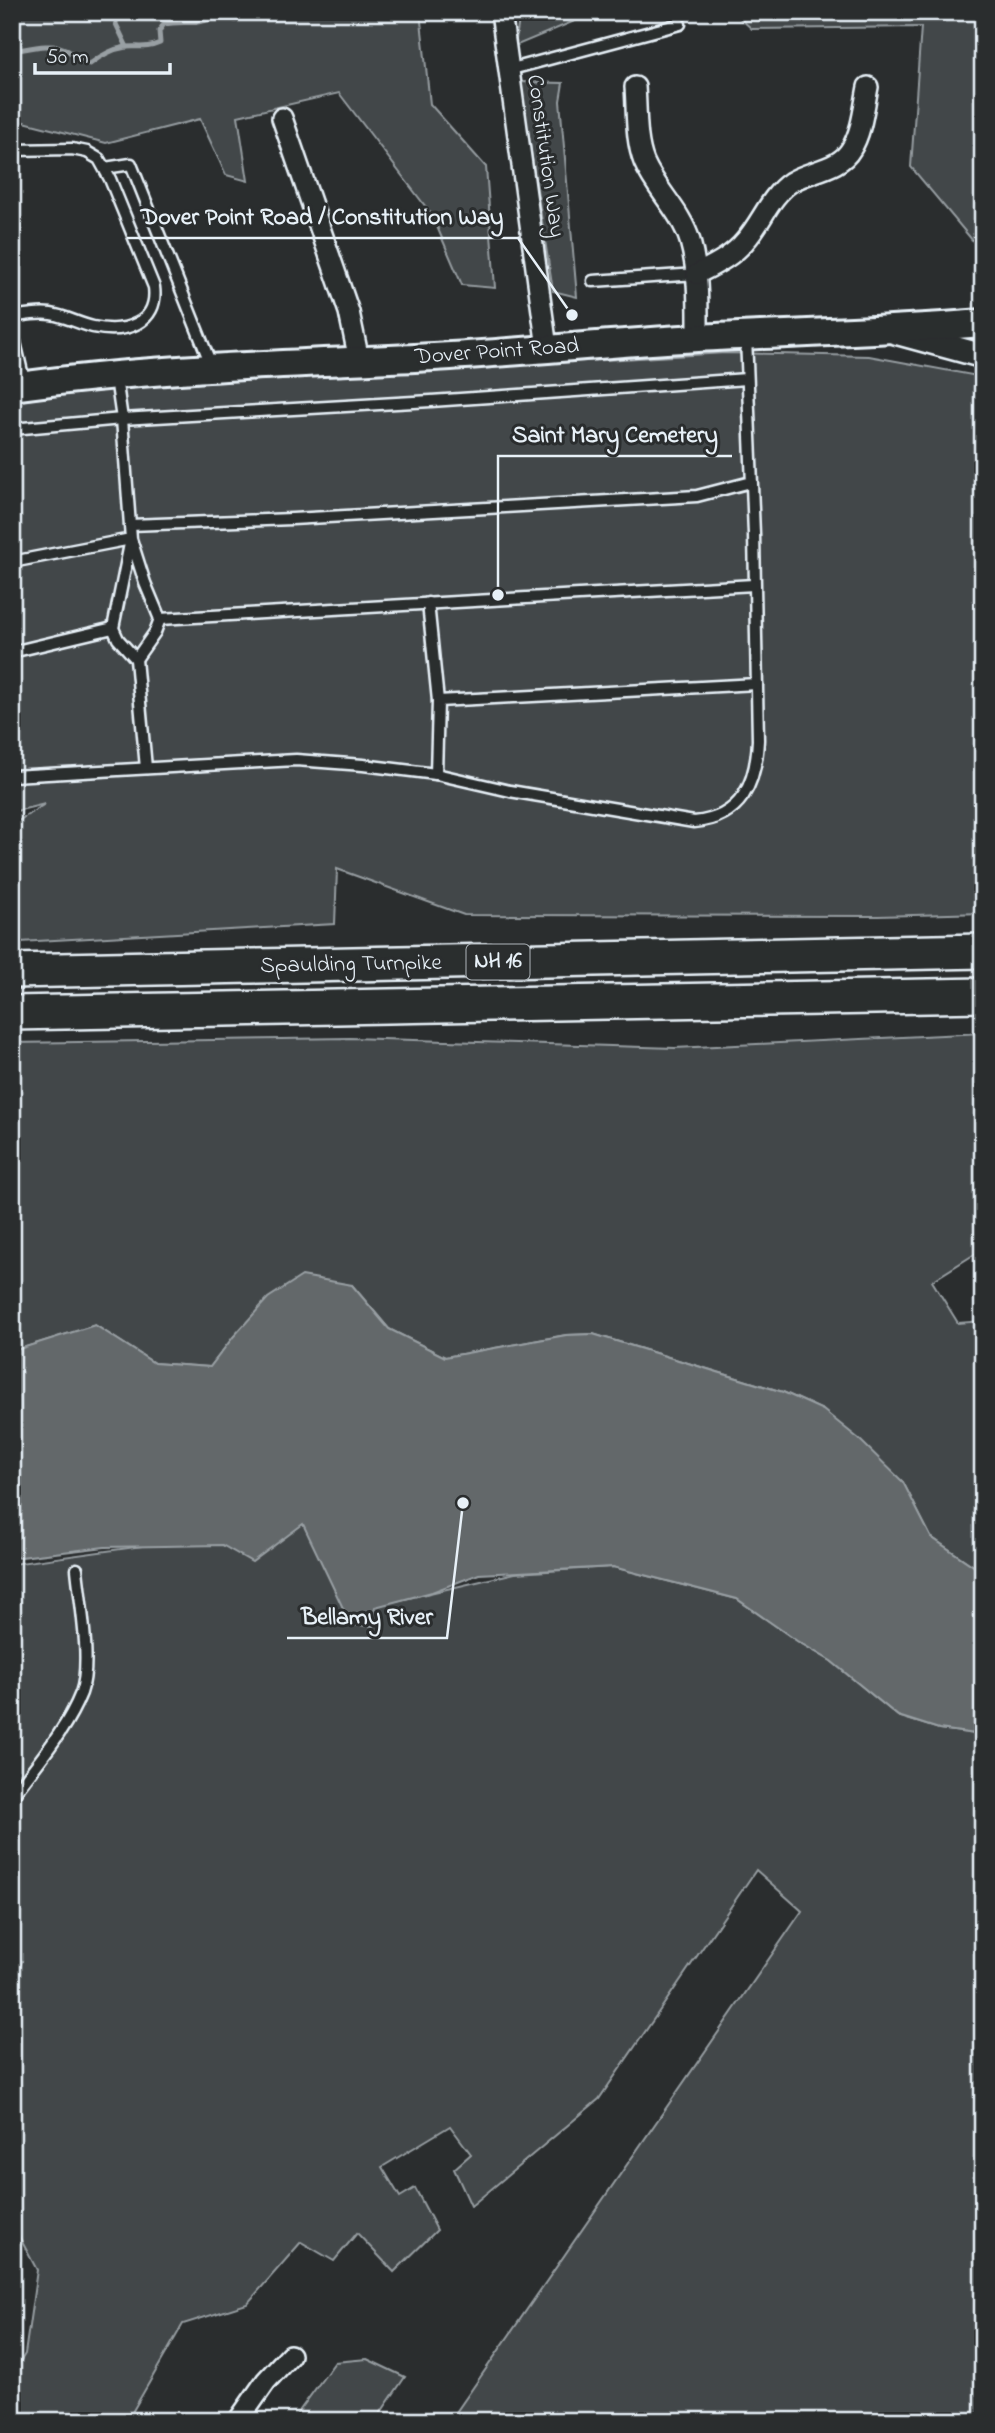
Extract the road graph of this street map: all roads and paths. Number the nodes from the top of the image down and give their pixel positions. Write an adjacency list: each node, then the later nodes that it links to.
1 (501, 12): 3 (street, Constitution Way)
2 (680, 24): 3 (lane)
3 (508, 70): 17 (street, Constitution Way)
4 (635, 87): 9 (street)
5 (868, 88): 9 (street)
6 (282, 118): 19 (street)
7 (12, 150): 8 (lane)
8 (105, 168): 11 (lane); 20 (lane)
9 (697, 274): 10 (lane); 16 (street)
10 (593, 281)
11 (12, 317)
12 (983, 323): 14 (main road, Dover Point Road)
13 (12, 329): 23 (lane)
14 (888, 330): 15 (main road, Dover Point Road); 18 (street)
15 (746, 337): 16 (main road, Dover Point Road); 22 (lane)
16 (698, 338): 17 (main road, Dover Point Road)
17 (547, 348): 19 (main road, Dover Point Road)
18 (983, 356)
19 (359, 360): 20 (main road, Dover Point Road)
20 (212, 367): 21 (main road, Dover Point Road)
21 (116, 374): 23 (main road, Dover Point Road); 24 (lane)
22 (747, 379): 24 (lane); 26 (lane)
23 (19, 386)
24 (122, 419): 25 (lane); 27 (lane)
25 (12, 429)
26 (751, 482): 27 (lane); 30 (lane)
27 (130, 525): 28 (lane)
28 (131, 539): 29 (lane); 32 (lane); 33 (lane)
29 (12, 562)
30 (754, 585): 31 (lane); 36 (lane)
31 (429, 603): 32 (lane); 37 (lane)
32 (160, 619): 35 (lane)
33 (113, 628): 34 (lane); 35 (lane)
34 (12, 652)
35 (136, 659): 38 (lane)
36 (757, 684): 37 (lane); 39 (lane)
37 (438, 701): 39 (lane)
38 (146, 768): 39 (lane); 40 (lane)
39 (436, 774)
40 (12, 776)
41 (983, 951): 42 (highway, Spaulding Turnpike / NH 16)
42 (12, 971)
43 (983, 995): 44 (highway, Spaulding Turnpike / NH 16)
44 (12, 1013)
45 (77, 1569): 46 (lane)
46 (12, 1797)
47 (290, 2355): 48 (street)
48 (238, 2421)

